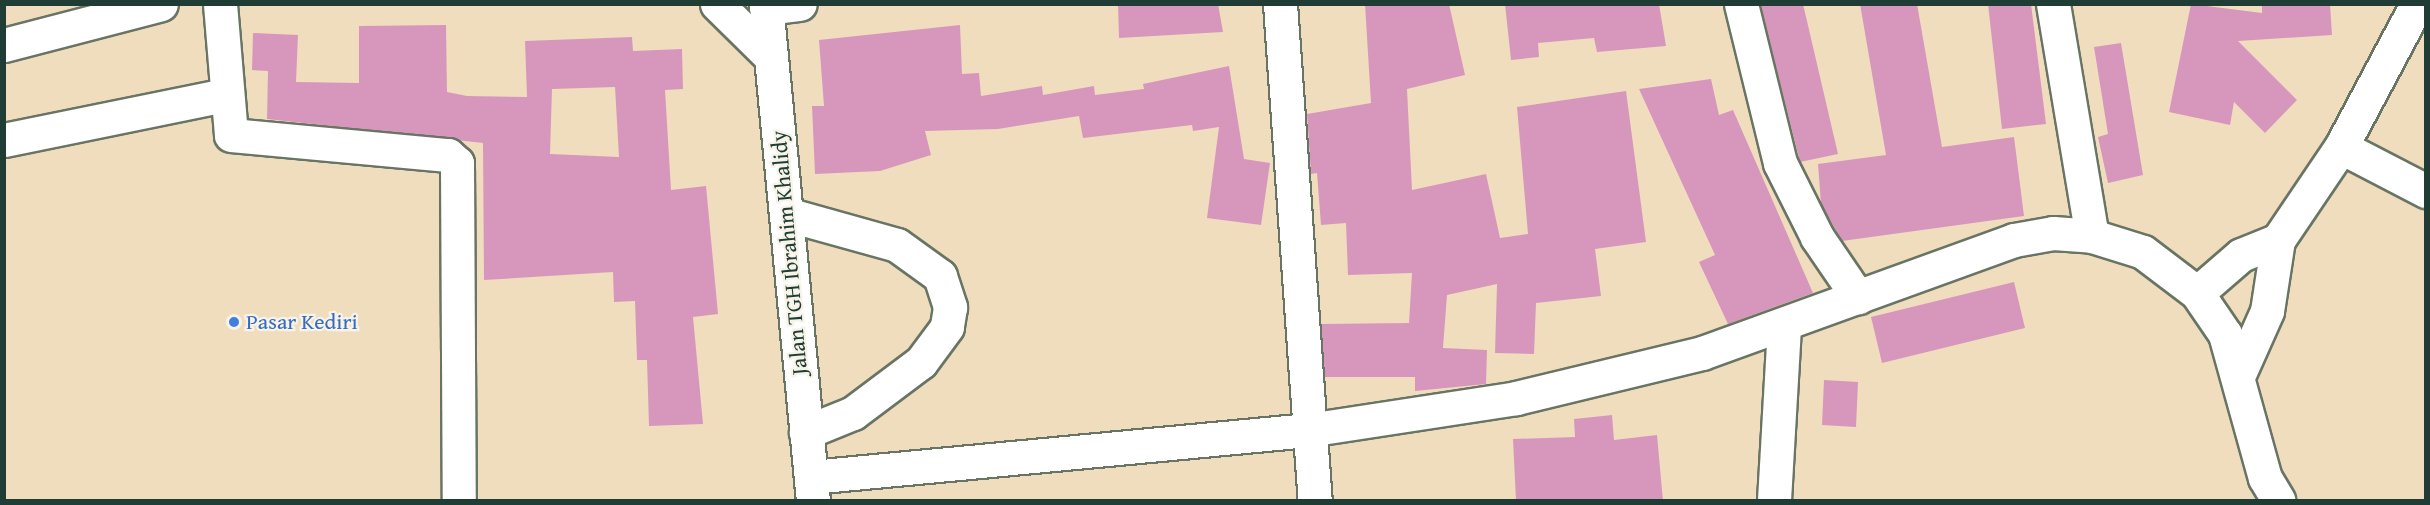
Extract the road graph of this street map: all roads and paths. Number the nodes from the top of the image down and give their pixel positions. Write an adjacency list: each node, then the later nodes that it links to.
1 (220, 4): 12 (street)
2 (717, 4): 11 (street)
3 (800, 4): 9 (street)
4 (1280, 4): 23 (street)
5 (1741, 4): 20 (street)
6 (2053, 4): 17 (street)
7 (2417, 4): 14 (street)
8 (157, 5): 10 (street)
9 (766, 6): 11 (street, Jalan TGH Ibrahim Khalidy)
10 (4, 45)
11 (770, 56): 16 (street, Jalan TGH Ibrahim Khalidy)
12 (225, 95): 13 (street); 26 (street)
13 (4, 140)
14 (2341, 147): 15 (street); 18 (street)
15 (2426, 191)
16 (786, 214): 24 (street, Jalan TGH Ibrahim Khalidy); 24 (street)
17 (2092, 236): 19 (street); 20 (street)
18 (2278, 240): 19 (street); 22 (street)
19 (2188, 285): 22 (street)
20 (1858, 297): 21 (street)
21 (1784, 324): 23 (street); 28 (street)
22 (2239, 374): 29 (street)
23 (1308, 430): 25 (street); 27 (street)
24 (806, 432): 25 (street, Jalan TGH Ibrahim Khalidy)
25 (812, 489)
26 (459, 501)
27 (1315, 501)
28 (1774, 501)
29 (2278, 501)

